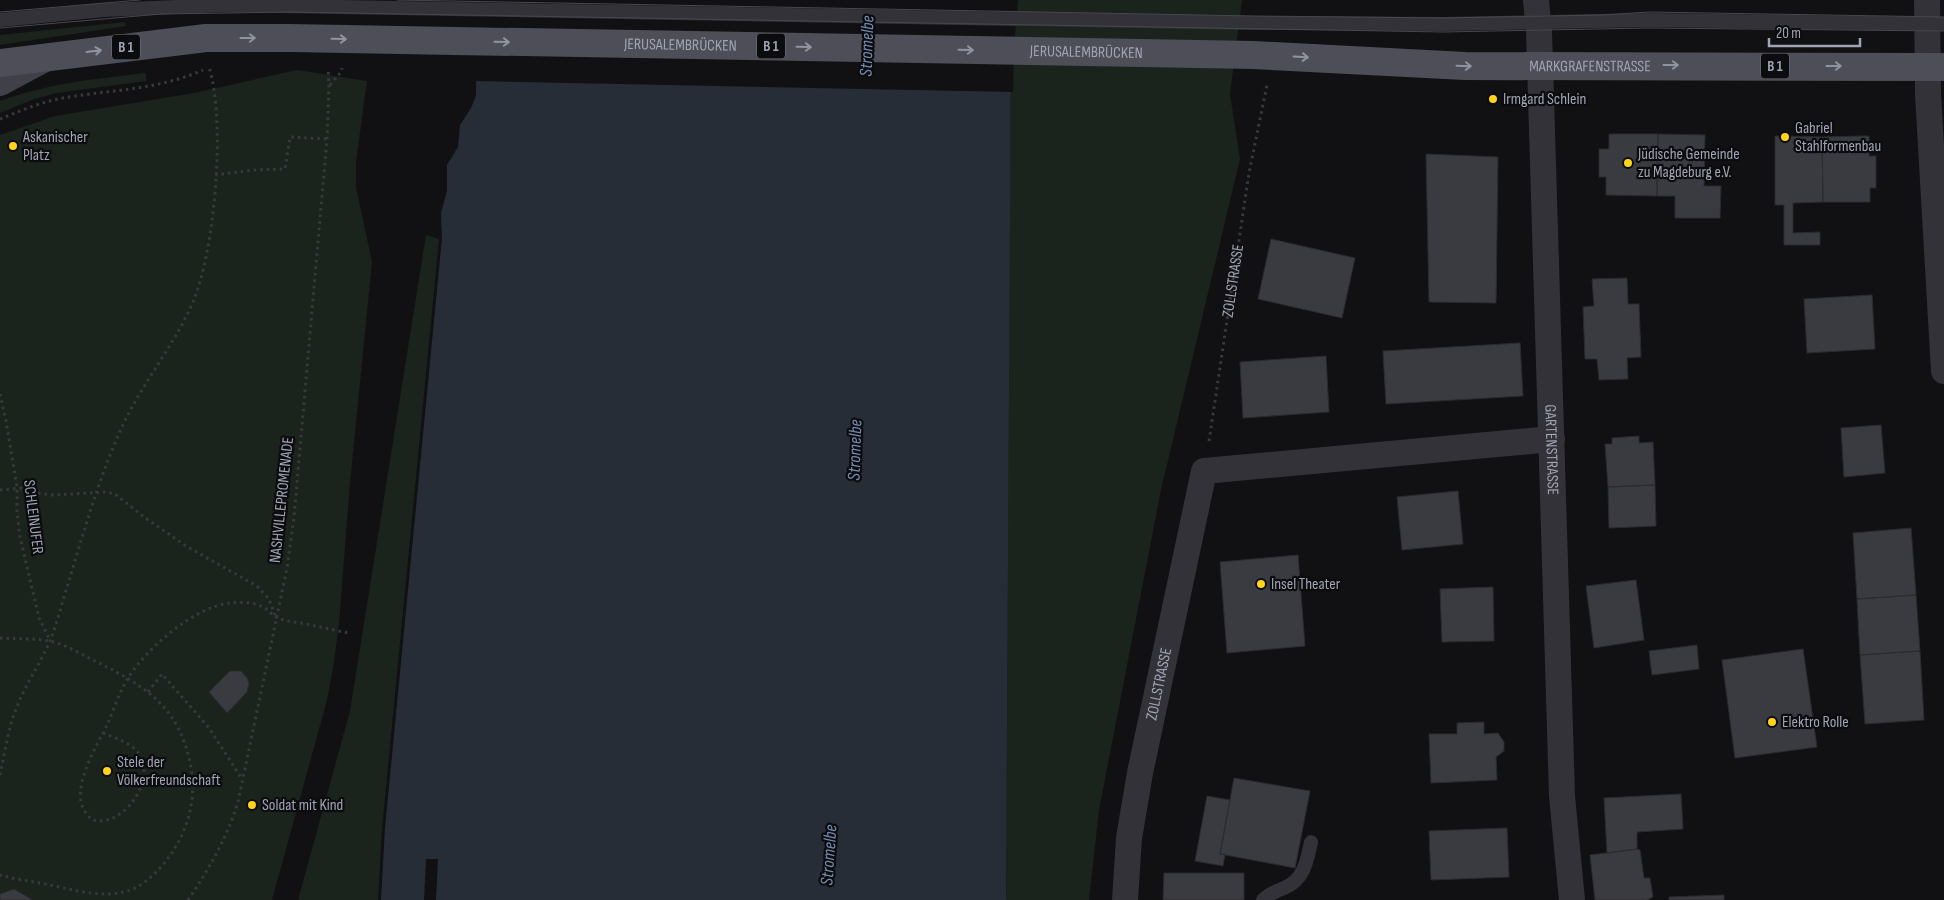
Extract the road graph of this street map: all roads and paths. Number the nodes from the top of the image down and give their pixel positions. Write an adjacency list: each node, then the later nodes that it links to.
1 (1537, 12): 2 (lane); 3 (lane); 7 (street, GARTENSTRASSE)
2 (1933, 16): 8 (street)
3 (0, 20)
4 (1253, 55): 5 (main road, JERUSALEMBRÜCKEN / B 1, one-way to 4); 7 (main road, MARKGRAFENSTRASSE / B 1, one-way to 7)
5 (46, 57): 6 (main road, B 1); 9 (main road)
6 (0, 63)
7 (1539, 67): 8 (main road, MARKGRAFENSTRASSE / B 1, one-way to 8); 17 (street, GARTENSTRASSE)
8 (1936, 67): 15 (street)
9 (0, 82)
10 (329, 85): 13 (path, NASHVILLEPROMENADE)
11 (1266, 89): 18 (path, ZOLLSTRASSE)
12 (0, 119): 14 (path)
13 (327, 139): 14 (path); 22 (path, NASHVILLEPROMENADE)
14 (215, 175): 21 (path)
15 (1944, 371)
16 (0, 394): 19 (path, SCHLEINUFER)
17 (1552, 439): 18 (street); 36 (street, GARTENSTRASSE)
18 (1204, 471): 34 (street, ZOLLSTRASSE)
19 (17, 488): 20 (path); 21 (path); 25 (path, SCHLEINUFER)
20 (0, 490)
21 (96, 493): 22 (path); 25 (path)
22 (277, 618): 23 (path); 26 (path); 30 (path, NASHVILLEPROMENADE)
23 (349, 633)
24 (0, 638): 25 (path)
25 (50, 641): 26 (path); 29 (path)
26 (128, 678): 27 (path); 28 (path)
27 (148, 692): 30 (path); 32 (path)
28 (103, 733): 28 (path)
29 (0, 775)
30 (242, 779): 33 (path, NASHVILLEPROMENADE)
31 (1311, 842): 35 (lane)
32 (0, 875)
33 (188, 900)
34 (1125, 900)
35 (1263, 900)
36 (1572, 900)

